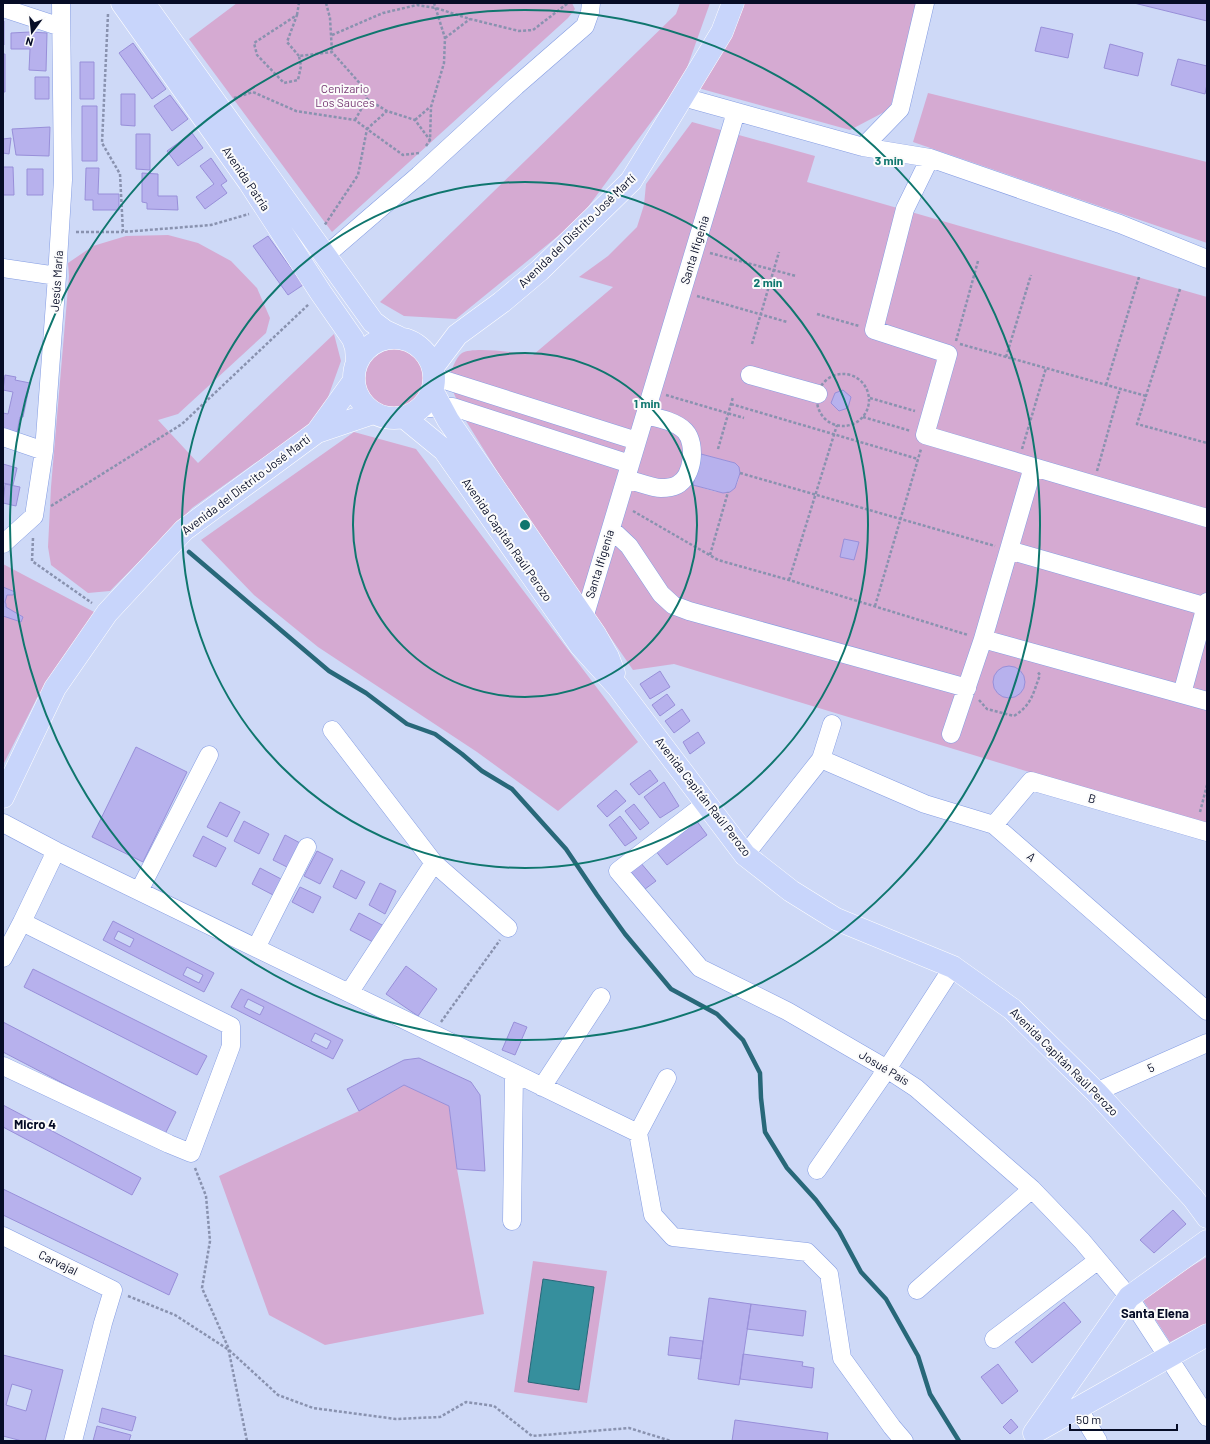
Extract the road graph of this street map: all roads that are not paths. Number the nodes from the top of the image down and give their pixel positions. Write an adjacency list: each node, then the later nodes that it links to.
1 (61, 3): 8 (street, Jesús María)
2 (144, 3): 13 (main road, Avenida Patria)
3 (591, 3): 13 (street)
4 (733, 3): 9 (main road, Avenida del Distrito José Martí)
5 (925, 3): 11 (street)
6 (115, 7): 19 (main road, Avenida Patria)
7 (3, 8): 8 (street)
8 (61, 27): 16 (street, Jesús María)
9 (683, 97): 10 (street); 17 (main road, Avenida del Distrito José Martí)
10 (736, 112): 11 (street); 25 (street, Santa Ifigenia)
11 (863, 147): 12 (street)
12 (930, 158): 14 (street); 30 (street)
13 (325, 256): 18 (main road, Avenida Patria)
14 (1207, 259)
15 (3, 268): 16 (street)
16 (57, 276): 29 (street, Jesús María)
17 (457, 335): 18 (main road, Avenida del Distrito José Martí); 23 (main road, Avenida del Distrito José Martí)
18 (406, 340): 19 (main road); 23 (main road)
19 (357, 361): 21 (main road)
20 (750, 375): 22 (street)
21 (353, 382): 24 (main road); 26 (main road, Avenida del Distrito José Martí)
22 (818, 394)
23 (428, 395): 24 (main road); 28 (street); 31 (street); 37 (main road, Avenida Capitán Raúl Perozo); 37 (main road, Avenida Capitán Raúl Perozo)
24 (373, 413): 26 (main road, Avenida del Distrito José Martí)
25 (645, 415): 28 (street, Santa Ifigenia); 31 (street)
26 (317, 432): 47 (main road, Avenida del Distrito José Martí)
27 (3, 437): 29 (street)
28 (637, 441): 31 (street, Santa Ifigenia)
29 (44, 452): 34 (street, Jesús María)
30 (1026, 465): 32 (street); 35 (street)
31 (628, 471): 33 (street, Santa Ifigenia)
32 (1207, 518)
33 (611, 529): 37 (street, Santa Ifigenia); 39 (street)
34 (3, 544)
35 (1009, 550): 36 (street); 38 (street)
36 (1207, 605): 40 (street)
37 (586, 632): 48 (main road, Avenida Capitán Raúl Perozo)
38 (983, 639): 39 (street); 40 (street)
39 (967, 688): 44 (street)
40 (1182, 694): 41 (street)
41 (1207, 701)
42 (832, 724): 46 (street)
43 (332, 730): 55 (street)
44 (951, 734)
45 (209, 755): 56 (street)
46 (821, 759): 50 (street, A); 54 (street)
47 (3, 797)
48 (705, 804): 54 (main road, Avenida Capitán Raúl Perozo); 67 (street, Josué País)
49 (3, 823): 53 (street)
50 (994, 825): 51 (street, B); 64 (street, A)
51 (1207, 832)
52 (307, 847): 59 (street)
53 (56, 851): 56 (street); 57 (street)
54 (745, 855): 61 (main road, Avenida Capitán Raúl Perozo)
55 (434, 863): 58 (street); 62 (street)
56 (139, 891): 59 (street)
57 (22, 922): 60 (street); 66 (street)
58 (508, 928)
59 (256, 948): 62 (street)
60 (3, 958)
61 (953, 968): 67 (street); 71 (main road, Avenida Capitán Raúl Perozo)
62 (349, 993): 68 (street)
63 (601, 997): 70 (street)
64 (1207, 1011)
65 (1207, 1043): 71 (street, 5)
66 (3, 1066)
67 (887, 1069): 73 (street); 74 (street, Josué País)
68 (514, 1073): 70 (street); 76 (street)
69 (667, 1078): 72 (street)
70 (542, 1087): 72 (street)
71 (1096, 1092): 75 (main road, Avenida Capitán Raúl Perozo)
72 (638, 1133): 89 (street)
73 (817, 1170)
74 (1032, 1189): 79 (street, Josué País); 80 (street)
75 (1207, 1217)
76 (512, 1221)
77 (3, 1236): 88 (street, Carvajal)
78 (1207, 1241): 81 (main road)
79 (1097, 1260): 81 (street, Josué País); 83 (street)
80 (917, 1290)
81 (1129, 1297): 84 (street, Josué País); 87 (main road)
82 (1207, 1336): 84 (main road)
83 (994, 1339)
84 (1167, 1357): 85 (main road); 86 (street)
85 (1078, 1408): 87 (main road); 90 (street)
86 (1207, 1417)
87 (1028, 1437)
88 (73, 1441)
89 (904, 1441)
90 (1098, 1441)

